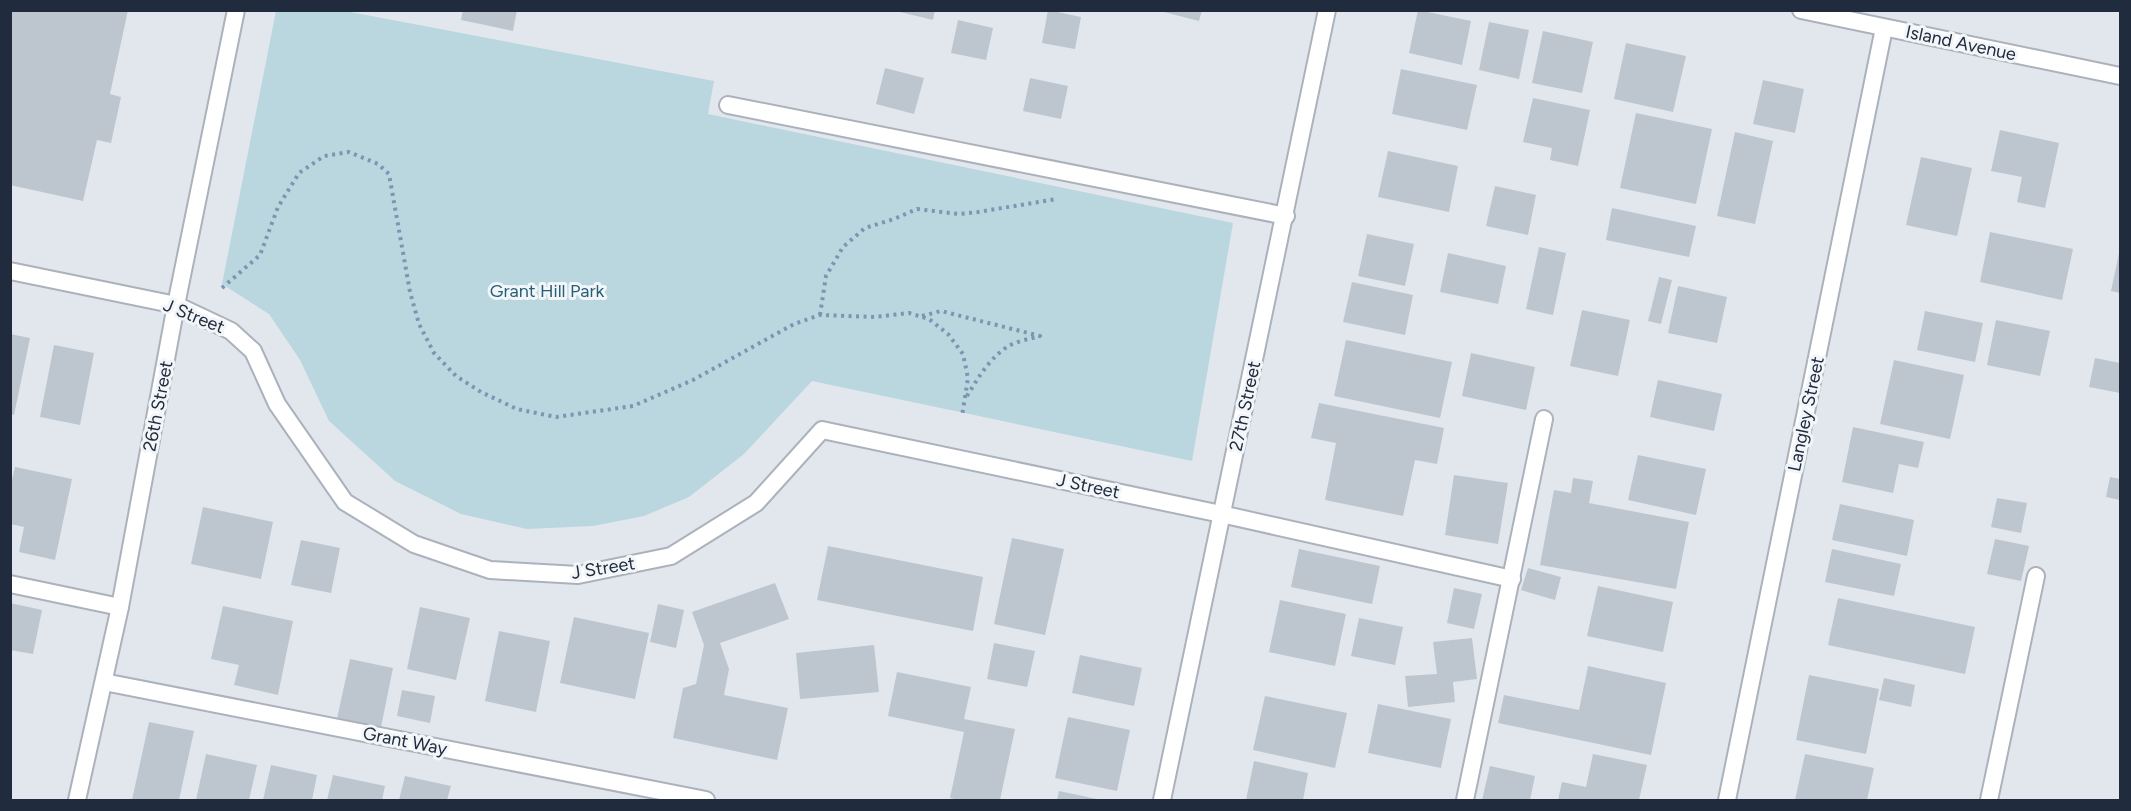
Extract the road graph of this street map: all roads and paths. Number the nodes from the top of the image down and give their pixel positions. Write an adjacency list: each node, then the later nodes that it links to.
1 (236, 10): 11 (street, 26th Street)
2 (1327, 10): 8 (street, 27th Street)
3 (1801, 10): 4 (street, Island Avenue)
4 (1884, 28): 5 (street, Island Avenue); 27 (street, Langley Street)
5 (2121, 76)
6 (728, 105): 8 (street)
7 (1060, 199): 12 (path)
8 (1286, 216): 17 (street, 27th Street)
9 (10, 271): 11 (street, J Street)
10 (222, 288): 12 (path)
11 (176, 305): 17 (street, J Street); 21 (street, 26th Street)
12 (820, 315): 13 (path)
13 (921, 316): 14 (path); 14 (path)
14 (966, 400): 15 (path)
15 (962, 416)
16 (1544, 419): 19 (street)
17 (1221, 514): 19 (street); 25 (street, 27th Street)
18 (2036, 576): 28 (street)
19 (1512, 579): 26 (street)
20 (10, 584): 21 (street)
21 (120, 607): 22 (street, 26th Street)
22 (105, 682): 23 (street, 26th Street); 24 (street, Grant Way)
23 (77, 801)
24 (706, 801)
25 (1162, 801)
26 (1466, 801)
27 (1727, 801)
28 (1989, 801)

